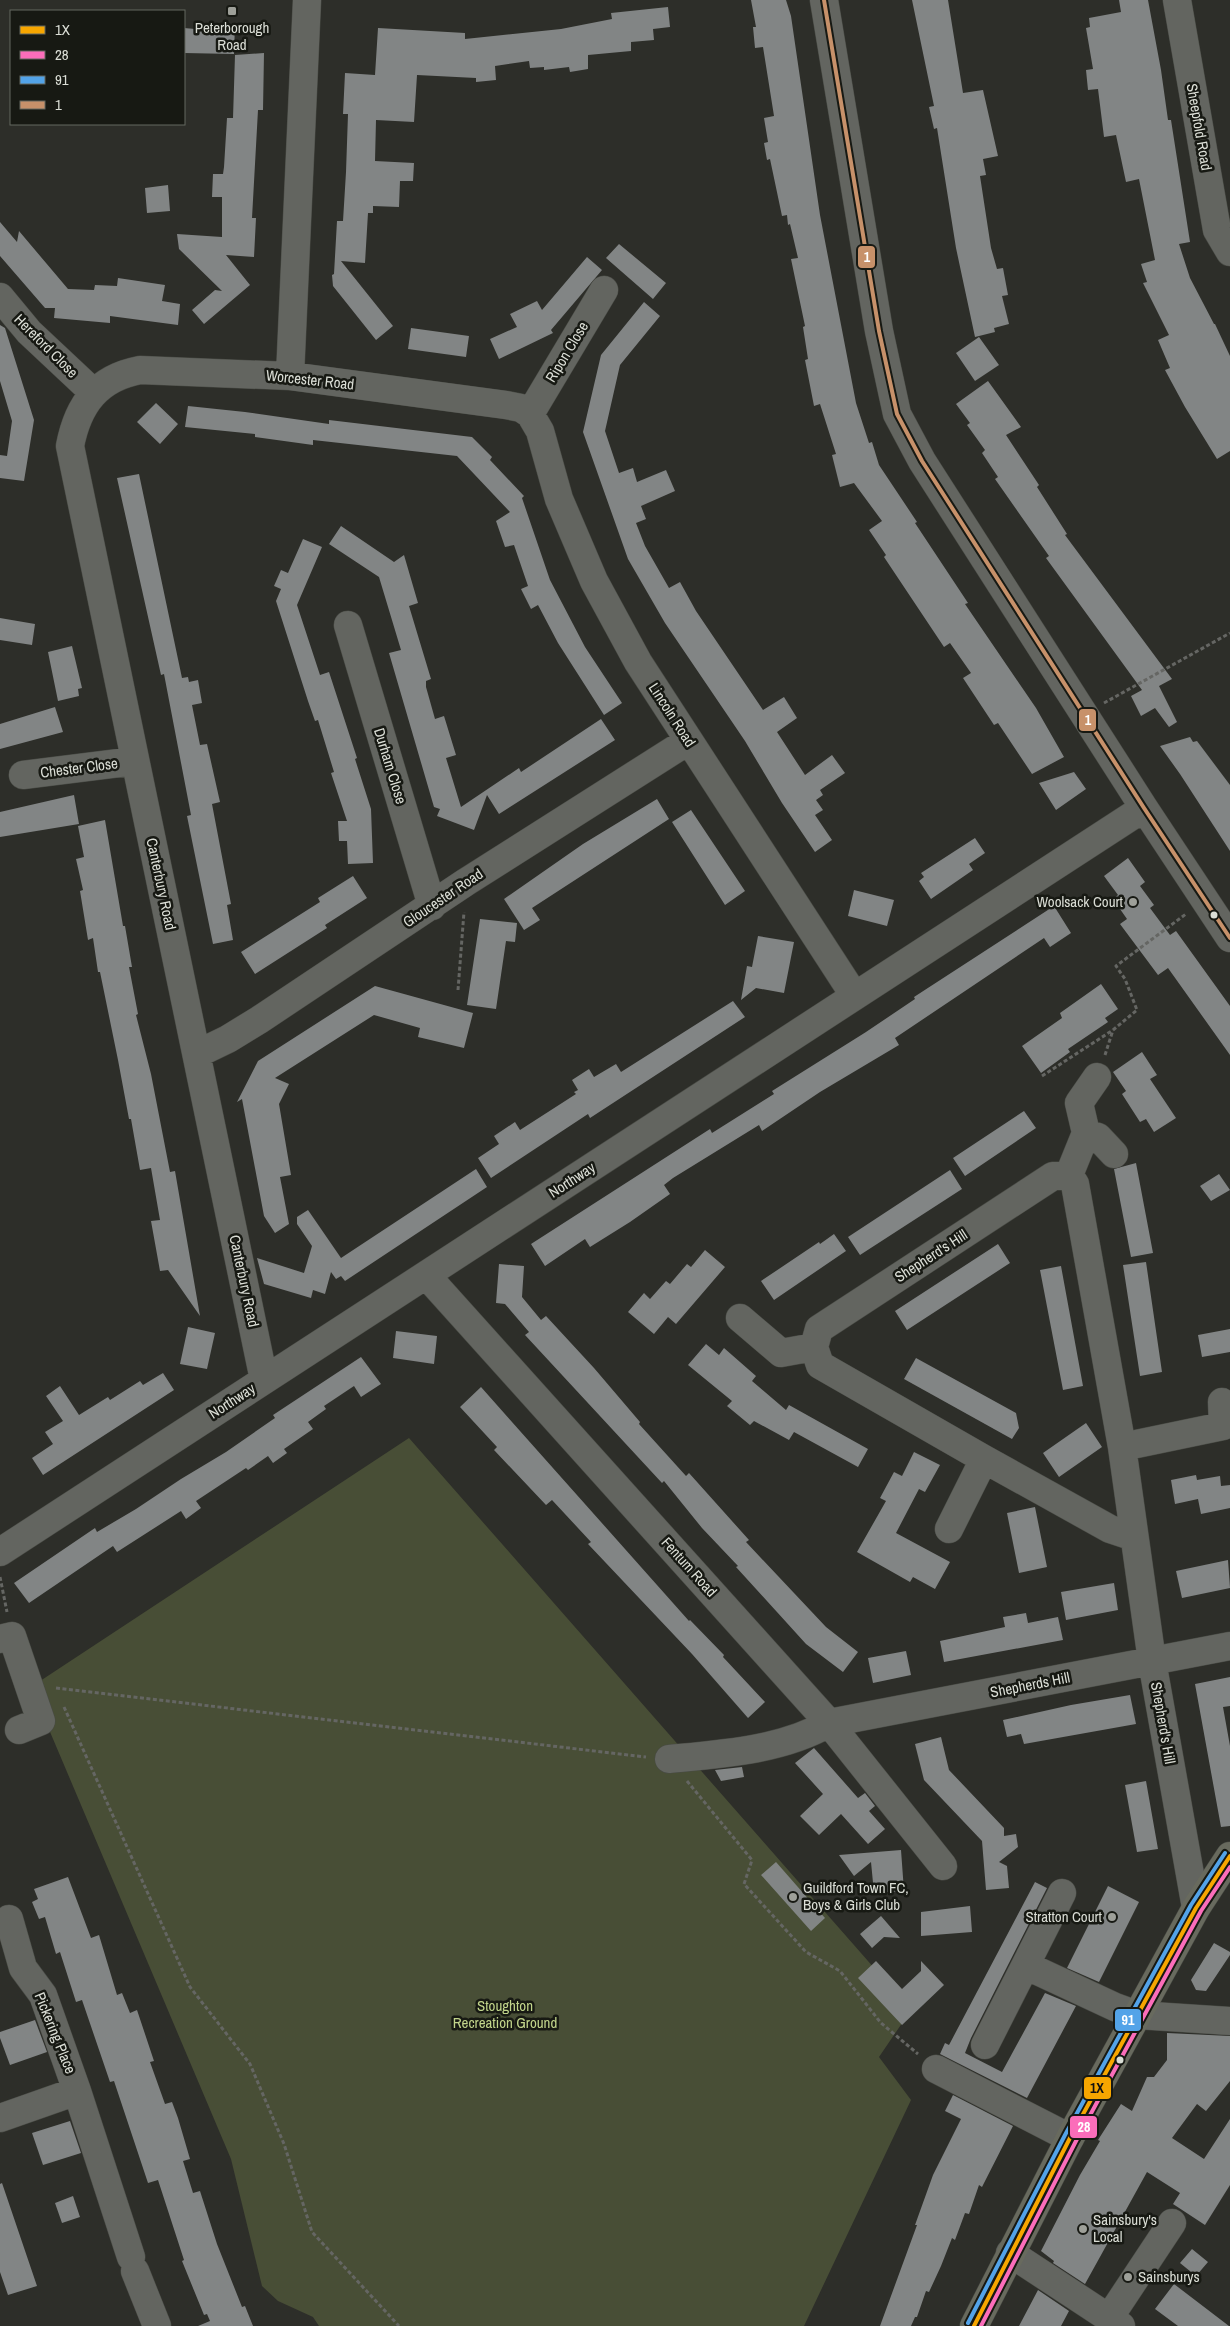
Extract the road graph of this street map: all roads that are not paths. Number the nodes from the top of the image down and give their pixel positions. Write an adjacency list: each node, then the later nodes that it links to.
1 (307, 0): 7 (street)
2 (824, 0): 14 (street)
3 (1177, 0): 4 (street, Sheepfold Road)
4 (1230, 252)
5 (604, 290): 9 (street, Ripon Close)
6 (0, 297): 8 (street, Hereford Close)
7 (290, 376): 8 (street, Worcester Road); 9 (street, Worcester Road)
8 (94, 392): 12 (street, Canterbury Road)
9 (530, 414): 11 (street, Lincoln Road)
10 (348, 625): 15 (street, Durham Close)
11 (688, 741): 15 (street, Gloucester Road); 17 (street, Lincoln Road)
12 (135, 761): 13 (street, Chester Close); 18 (street, Canterbury Road)
13 (22, 775)
14 (1144, 808): 16 (street); 17 (street, Northway)
15 (432, 906): 18 (street, Gloucester Road)
16 (1230, 938)
17 (854, 995): 23 (street, Northway)
18 (197, 1054): 26 (street, Canterbury Road)
19 (1097, 1078): 20 (street)
20 (1086, 1133): 21 (street); 22 (street)
21 (1114, 1154)
22 (1069, 1175): 25 (street, Shepherd's Hill); 28 (street, Shepherd's Hill)
23 (426, 1275): 26 (street, Northway); 36 (street, Fentum Road)
24 (740, 1318): 25 (street)
25 (814, 1347): 29 (street)
26 (264, 1380): 32 (street, Northway)
27 (1225, 1421): 28 (street)
28 (1122, 1447): 31 (street, Shepherd's Hill)
29 (984, 1460): 30 (street); 31 (street)
30 (949, 1529)
31 (1134, 1537): 35 (street, Shepherd's Hill)
32 (0, 1552)
33 (6, 1637): 37 (street)
34 (1230, 1646): 35 (street, Shepherds Hill)
35 (1152, 1661): 36 (street, Shepherds Hill); 42 (street, Shepherd's Hill)
36 (829, 1723): 38 (street, Shepherds Hill); 40 (street, Fentum Road)
37 (19, 1730)
38 (669, 1759)
39 (1230, 1856): 42 (main road)
40 (943, 1866)
41 (1062, 1893): 44 (street)
42 (1196, 1908): 45 (main road)
43 (8, 1938): 49 (street, Pickering Place)
44 (1027, 1966): 45 (street); 47 (street)
45 (1137, 2015): 46 (street); 51 (main road)
46 (1230, 2021)
47 (985, 2045)
48 (936, 2069): 51 (street)
49 (77, 2091): 50 (street, Pickering Place); 55 (street, Pickering Place)
50 (0, 2118)
51 (1070, 2138): 53 (main road)
52 (1172, 2223): 54 (street)
53 (1010, 2253): 54 (street); 56 (main road)
54 (1115, 2322)
55 (157, 2326)
56 (974, 2326)

